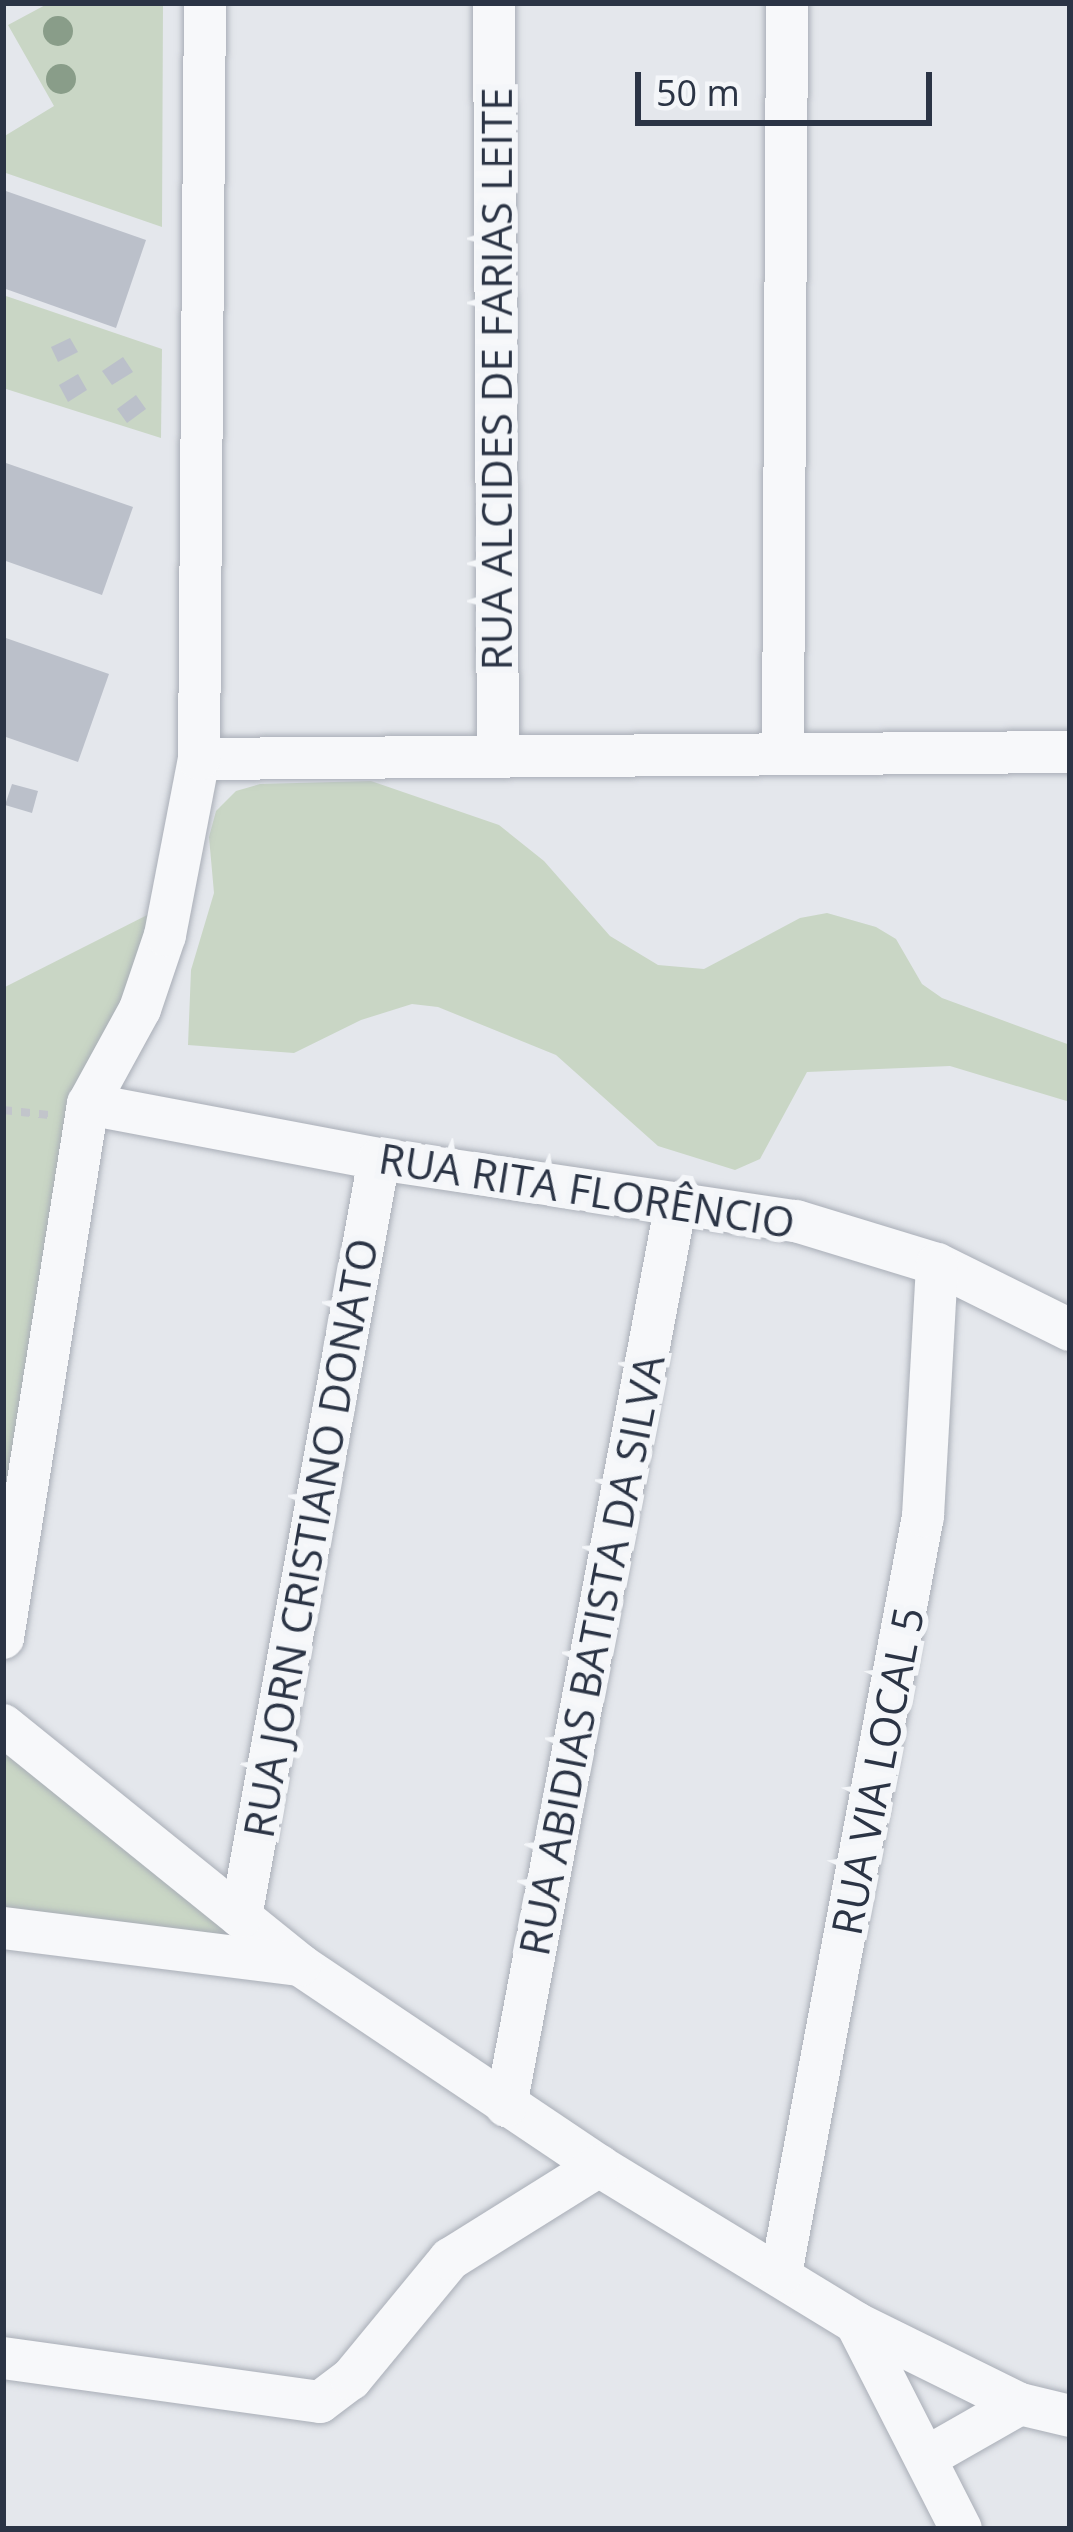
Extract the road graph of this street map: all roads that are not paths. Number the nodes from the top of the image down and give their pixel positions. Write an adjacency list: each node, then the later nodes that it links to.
1 (205, 3): 8 (street)
2 (494, 3): 3 (street); 7 (street, RUA ALCIDES DE FARIAS LEITE)
3 (515, 3)
4 (787, 3): 5 (street)
5 (783, 748): 6 (street); 7 (street)
6 (1070, 752)
7 (498, 755): 8 (street)
8 (199, 758): 9 (street)
9 (88, 1104): 10 (street, RUA RITA FLORÊNCIO); 14 (street)
10 (379, 1159): 11 (street, RUA RITA FLORÊNCIO); 16 (street, RUA JORN CRISTIANO DONATO)
11 (676, 1203): 12 (street, RUA RITA FLORÊNCIO); 19 (street, RUA ABIDIAS BATISTA DA SILVA)
12 (938, 1264): 13 (street, RUA RITA FLORÊNCIO); 21 (street, RUA VIA LOCAL 5)
13 (1070, 1330)
14 (3, 1638)
15 (3, 1725): 16 (street)
16 (241, 1917): 18 (street)
17 (3, 1928): 18 (street)
18 (300, 1965): 19 (street)
19 (506, 2106): 20 (street)
20 (598, 2166): 21 (street); 23 (street)
21 (781, 2274): 22 (street)
22 (856, 2323): 24 (street); 26 (street)
23 (3, 2358)
24 (1020, 2404): 25 (street); 26 (street)
25 (1068, 2405)
26 (927, 2457): 27 (street)
27 (961, 2529)

